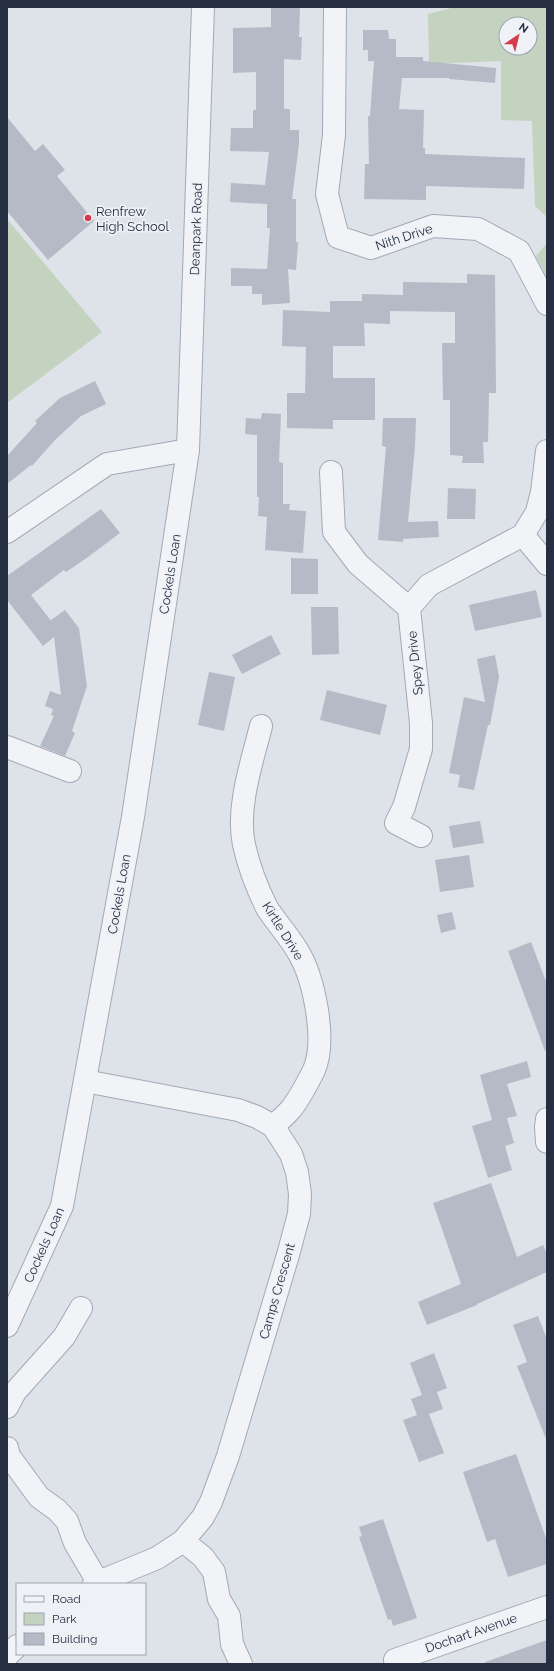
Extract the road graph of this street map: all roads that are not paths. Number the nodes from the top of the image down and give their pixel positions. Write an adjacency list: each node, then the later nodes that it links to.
1 (203, 7): 4 (street, Deanpark Road)
2 (335, 7): 3 (street, Nith Drive)
3 (547, 304)
4 (188, 450): 7 (street); 15 (street, Cockels Loan)
5 (547, 451): 8 (street)
6 (331, 472): 10 (street)
7 (7, 532)
8 (523, 535): 9 (street); 10 (street)
9 (547, 564)
10 (409, 608): 14 (street, Spey Drive)
11 (261, 726): 17 (street, Kirtle Drive)
12 (7, 747): 13 (street)
13 (70, 771)
14 (421, 836)
15 (85, 1081): 17 (street, Camps Crescent); 20 (street, Cockels Loan)
16 (547, 1118): 18 (street)
17 (273, 1126): 23 (street, Camps Crescent)
18 (547, 1142)
19 (80, 1308): 21 (street)
20 (7, 1326)
21 (7, 1407)
22 (7, 1448): 24 (street)
23 (183, 1541): 24 (street, Camps Crescent); 29 (street)
24 (96, 1583)
25 (547, 1607): 28 (street, Dochart Avenue)
26 (16, 1647): 27 (street)
27 (7, 1656)
28 (395, 1660)
29 (241, 1664)

